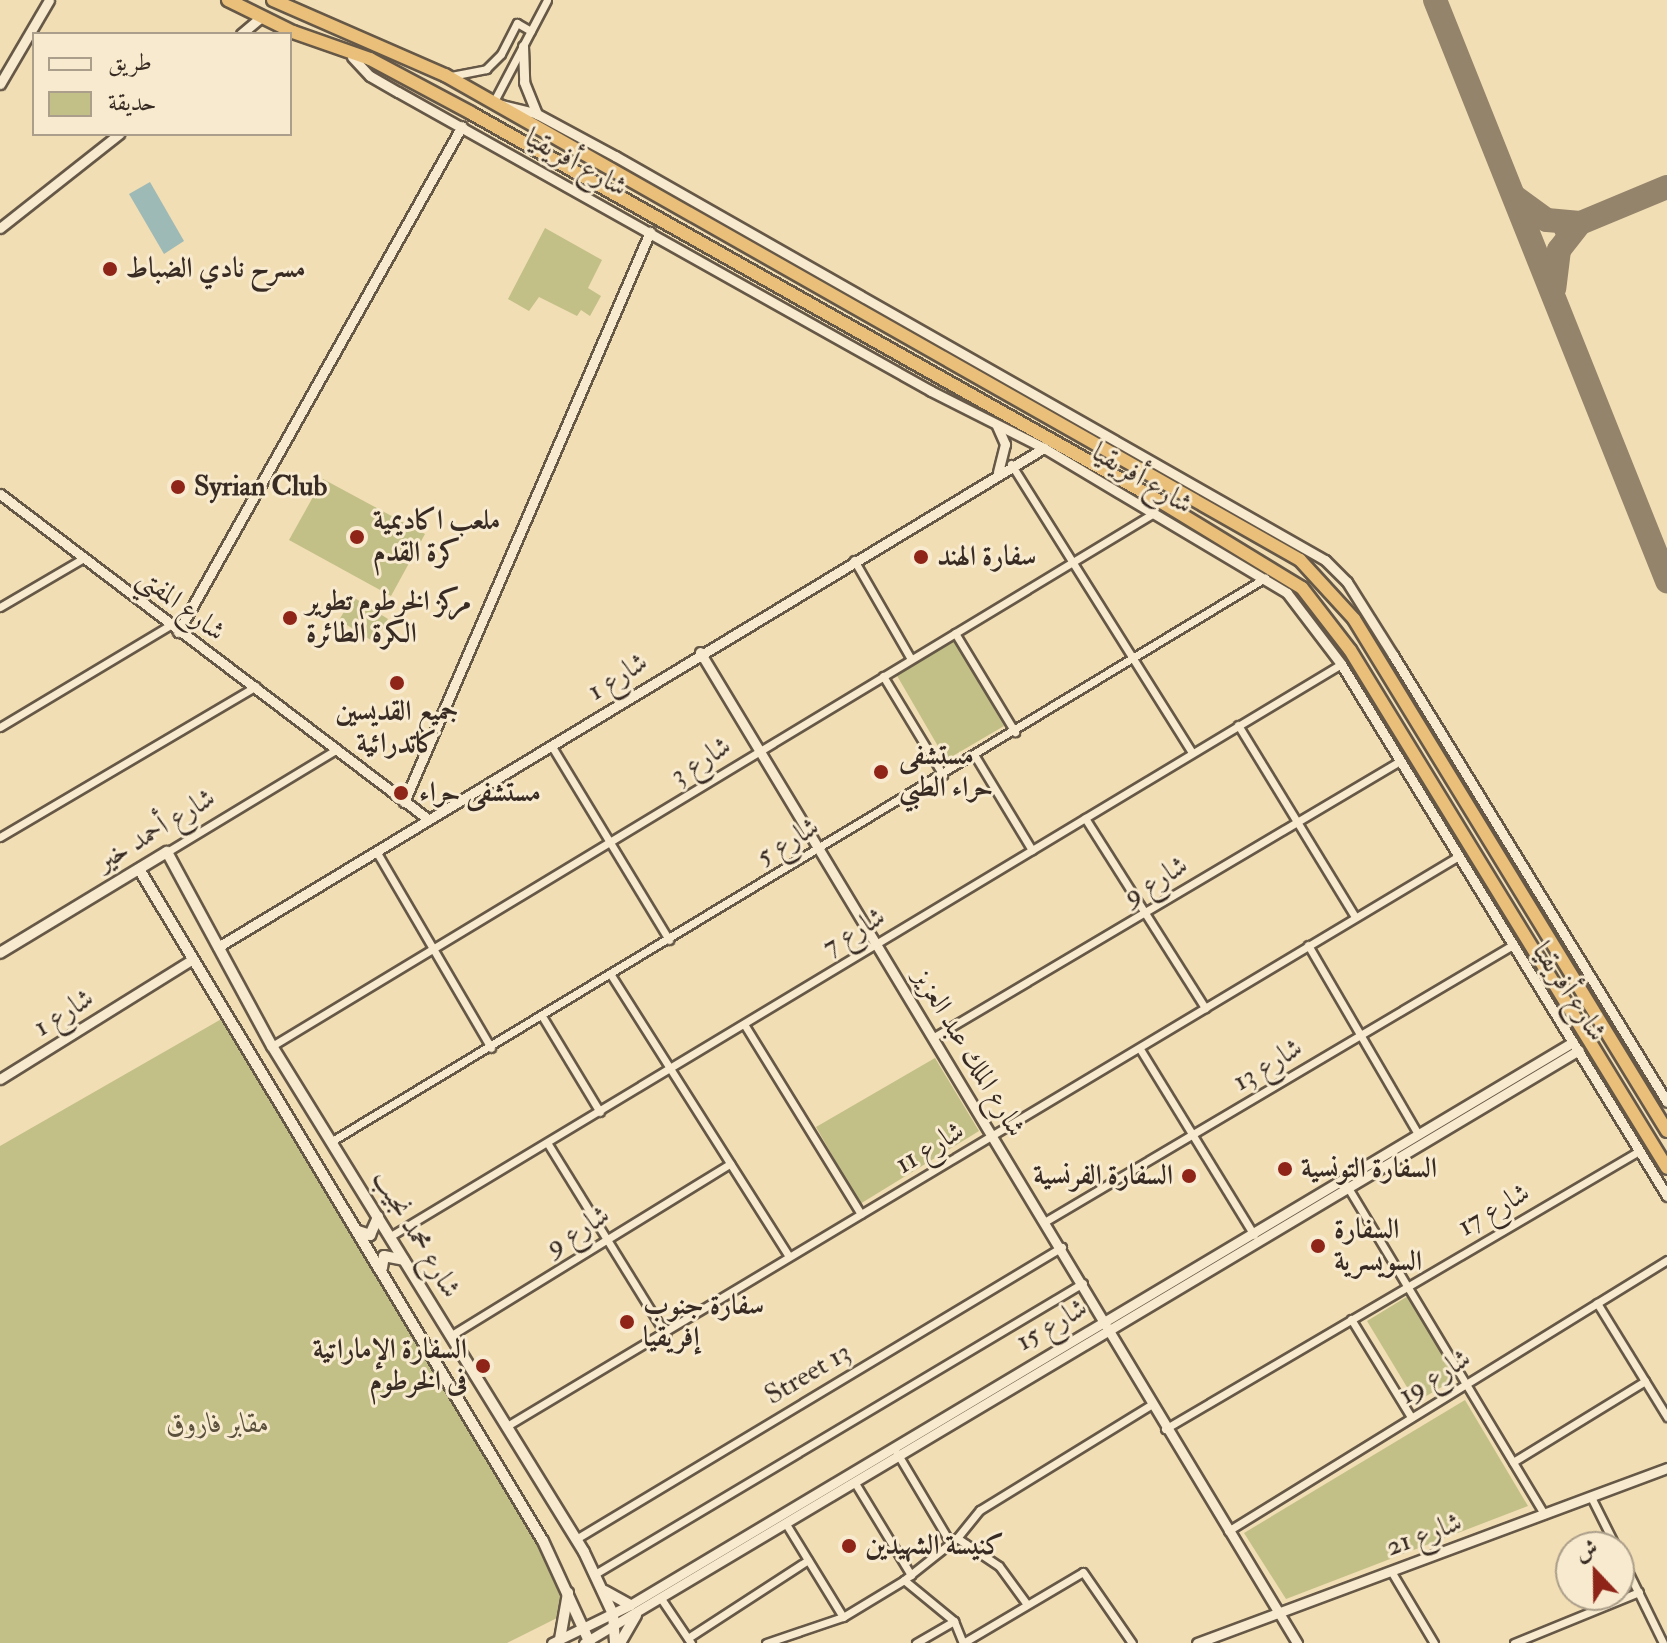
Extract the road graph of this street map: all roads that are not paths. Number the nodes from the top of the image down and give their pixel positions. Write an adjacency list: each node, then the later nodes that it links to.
1 (49, 0): 13 (street)
2 (272, 0): 5 (highway); 6 (highway, شارع أفريقيا)
3 (547, 0): 7 (street)
4 (233, 1): 5 (highway, شارع أفريقيا)
5 (261, 17): 8 (street); 9 (highway, شارع أفريقيا)
6 (330, 25): 9 (highway); 12 (highway, شارع أفريقيا)
7 (531, 31): 10 (street); 12 (street)
8 (243, 32)
9 (321, 44): 11 (highway, شارع أفريقيا)
10 (523, 46): 14 (street); 15 (street)
11 (352, 57): 16 (highway, شارع أفريقيا); 17 (street, شارع أفريقيا)
12 (445, 75): 14 (highway, شارع أفريقيا)
13 (0, 84)
14 (493, 103): 15 (street, شارع أفريقيا); 16 (highway); 30 (highway, شارع أفريقيا)
15 (537, 114): 27 (street, شارع أفريقيا)
16 (484, 121): 79 (highway, شارع أفريقيا)
17 (462, 126): 20 (street, شارع أفريقيا); 35 (street)
18 (116, 136): 19 (street)
19 (0, 228)
20 (650, 232): 21 (street, شارع أفريقيا); 53 (street)
21 (997, 426): 22 (street, شارع أفريقيا); 24 (street)
22 (1044, 448): 23 (street, شارع 1); 26 (street, شارع أفريقيا)
23 (1011, 464): 24 (street, شارع 1); 31 (street)
24 (998, 472): 29 (street, شارع 1)
25 (0, 494): 28 (street, شارع المفتي)
26 (1152, 514): 31 (street, شارع 3); 32 (street, شارع أفريقيا)
27 (1312, 549): 30 (highway); 91 (street, شارع أفريقيا)
28 (84, 558): 33 (street); 34 (street, شارع المفتي)
29 (853, 560): 37 (street, شارع 1); 39 (street)
30 (1300, 560): 77 (highway, شارع أفريقيا)
31 (1074, 562): 36 (street, شارع 3); 38 (street)
32 (1265, 578): 38 (street, شارع 5); 40 (street, شارع أفريقيا)
33 (0, 607)
34 (169, 626): 35 (street, شارع المفتي); 44 (street)
35 (178, 632): 42 (street, شارع المفتي)
36 (955, 633): 39 (street, شارع 3); 45 (street)
37 (700, 652): 46 (street, شارع 1); 48 (street, شارع الملك عبد العزيز)
38 (1135, 657): 45 (street, شارع 5); 49 (street)
39 (911, 659): 41 (street, شارع 3)
40 (1341, 664): 43 (street, شارع 7); 51 (street, شارع أفريقيا)
41 (883, 676): 48 (street, شارع 3); 52 (street)
42 (256, 686): 47 (street, شارع المفتي); 57 (street)
43 (1238, 725): 49 (street, شارع 7); 56 (street)
44 (0, 727)
45 (1015, 732): 50 (street, شارع 5)
46 (551, 745): 55 (street, شارع 1); 58 (street)
47 (337, 749): 53 (street, شارع المفتي); 62 (street, شارع أحمد خير)
48 (759, 751): 58 (street, شارع 3); 59 (street, شارع الملك عبد العزيز)
49 (1192, 753): 54 (street, شارع 7)
50 (975, 756): 52 (street, شارع 5); 60 (street)
51 (1400, 761): 56 (street, شارع 9); 63 (street, شارع أفريقيا)
52 (943, 775): 59 (street, شارع 5)
53 (404, 802): 55 (street, شارع المفتي)
54 (1085, 818): 60 (street, شارع 7); 65 (street)
55 (428, 819): 61 (street, شارع 1)
56 (1295, 822): 65 (street, شارع 9); 66 (street)
57 (0, 837)
58 (609, 844): 67 (street); 72 (street, شارع 3)
59 (818, 850): 67 (street, شارع 5); 68 (street, شارع الملك عبد العزيز)
60 (1032, 850): 68 (street, شارع 7)
61 (376, 851): 71 (street, شارع 1); 72 (street)
62 (167, 852): 64 (main road, شارع أحمد خير); 71 (main road, شارع محمد نجيب)
63 (1457, 857): 66 (street, شارع 11); 70 (street, شارع أفريقيا)
64 (139, 869): 73 (main road, شارع أحمد خير); 74 (main road, شارع محمد نجيب)
65 (1144, 914): 76 (street); 82 (street, شارع 9)
66 (1354, 915): 69 (street, شارع 11)
67 (669, 940): 75 (street, شارع 5)
68 (878, 943): 80 (street, شارع 7); 82 (street, شارع الملك عبد العزيز)
69 (1308, 945): 76 (street, شارع 11); 81 (street)
70 (1511, 946): 81 (street, شارع 13); 85 (street, شارع أفريقيا)
71 (218, 947): 84 (main road, شارع محمد نجيب)
72 (433, 951): 84 (street, شارع 3); 86 (street)
73 (0, 953)
74 (191, 960): 90 (street, شارع 1); 107 (main road, شارع محمد نجيب)
75 (611, 975): 78 (street, شارع 5); 89 (street)
76 (1205, 1008): 87 (street, شارع 11)
77 (1592, 1008): 79 (highway); 83 (highway, شارع أفريقيا)
78 (542, 1016): 86 (street, شارع 5); 92 (street)
79 (1576, 1018): 88 (highway, شارع أفريقيا)
80 (744, 1024): 89 (street, شارع 7); 104 (street)
81 (1359, 1035): 94 (street); 96 (street, شارع 13)
82 (934, 1037): 95 (street, شارع الملك عبد العزيز)
83 (1612, 1038): 88 (highway); 93 (highway, شارع أفريقيا)
84 (272, 1046): 97 (main road, شارع محمد نجيب)
85 (1576, 1046): 94 (street, شارع 15); 99 (street, شارع أفريقيا); 102 (street, شارع 15)
86 (491, 1048): 97 (street, شارع 5)
87 (1140, 1049): 95 (street, شارع 11); 96 (street)
88 (1596, 1049): 101 (highway, شارع أفريقيا)
89 (670, 1069): 92 (street, شارع 7); 100 (street)
90 (0, 1079)
91 (1667, 1102)
92 (600, 1112): 98 (street, شارع 7)
93 (1667, 1131)
94 (1418, 1134): 108 (street, شارع 15)
95 (992, 1136): 104 (street, شارع 11); 106 (street, شارع الملك عبد العزيز)
96 (1193, 1136): 106 (street, شارع 13); 108 (street)
97 (332, 1141): 105 (main road, شارع محمد نجيب)
98 (548, 1144): 109 (street, شارع 7); 110 (street)
99 (1639, 1151): 103 (street, شارع أفريقيا); 117 (street, شارع 17)
100 (730, 1164): 110 (street, شارع 9); 112 (street)
101 (1667, 1168)
102 (1347, 1186): 108 (street, شارع 15); 117 (street)
103 (1667, 1196)
104 (861, 1214): 112 (street, شارع 11)
105 (378, 1217): 107 (main road); 109 (main road, شارع محمد نجيب)
106 (1046, 1221): 111 (street, شارع الملك عبد العزيز)
107 (356, 1230): 115 (main road, شارع محمد نجيب)
108 (1256, 1236): 120 (street, شارع 15)
109 (389, 1237): 113 (main road, شارع محمد نجيب)
110 (605, 1240): 121 (street); 122 (street, شارع 9)
111 (1062, 1247): 116 (street, شارع الملك عبد العزيز); 141 (street, Street 13)
112 (789, 1257): 121 (street, شارع 11)
113 (404, 1260): 115 (main road); 122 (main road, شارع محمد نجيب)
114 (1667, 1260): 118 (street, شارع 19)
115 (385, 1276): 148 (main road, شارع محمد نجيب)
116 (1083, 1283): 120 (street, شارع الملك عبد العزيز); 146 (street)
117 (1407, 1286): 119 (street, شارع 17); 124 (street)
118 (1597, 1303): 123 (street); 124 (street, شارع 19)
119 (1351, 1319): 126 (street); 129 (street, شارع 17)
120 (1108, 1324): 125 (street, شارع الملك عبد العزيز); 130 (street, شارع 15); 131 (street, شارع 15)
121 (666, 1335): 128 (street, شارع 11)
122 (450, 1336): 128 (main road, شارع محمد نجيب)
123 (1645, 1381): 127 (street); 132 (street)
124 (1466, 1384): 126 (street, شارع 19); 132 (street)
125 (1152, 1404): 129 (street, شارع الملك عبد العزيز); 142 (street)
126 (1411, 1417): 140 (street, شارع 19)
127 (1667, 1417)
128 (507, 1426): 141 (main road, شارع محمد نجيب)
129 (1165, 1429): 140 (street, شارع الملك عبد العزيز)
130 (892, 1444): 131 (street); 136 (street, شارع 15)
131 (899, 1457): 134 (street, شارع 15); 142 (street)
132 (1513, 1462): 137 (street)
133 (1667, 1468): 135 (street, شارع 21)
134 (855, 1483): 138 (street, شارع 15); 145 (street)
135 (1591, 1497): 137 (street, شارع 21); 139 (street)
136 (787, 1509): 138 (street); 152 (street, شارع 15)
137 (1544, 1514): 144 (street, شارع 21)
138 (791, 1522): 143 (street); 150 (street, شارع 15)
139 (1608, 1531)
140 (1226, 1532): 153 (street, شارع الملك عبد العزيز)
141 (576, 1539): 146 (main road, شارع محمد نجيب)
142 (954, 1541): 145 (street); 151 (street)
143 (808, 1560): 155 (street); 159 (street)
144 (1391, 1571): 153 (street, شارع 21); 168 (street)
145 (908, 1577): 155 (street); 156 (street)
146 (597, 1579): 152 (main road); 154 (main road, شارع محمد نجيب)
147 (1635, 1584): 149 (street)
148 (568, 1587): 157 (main road, شارع محمد نجيب); 160 (main road)
149 (1639, 1592): 169 (street); 170 (street)
150 (662, 1600): 152 (street, شارع 15); 159 (street)
151 (1026, 1603): 156 (street); 165 (street)
152 (633, 1610): 154 (street, شارع 15); 158 (street, شارع 15); 162 (main road)
153 (1278, 1613): 166 (street, شارع 21); 167 (street, شارع الملك عبد العزيز)
154 (613, 1614): 157 (street, شارع 15); 158 (main road, شارع محمد نجيب)
155 (843, 1617): 163 (street)
156 (954, 1621): 164 (street)
157 (586, 1626): 160 (street, شارع 15); 161 (main road, شارع محمد نجيب)
158 (614, 1627): 161 (street, شارع 15); 162 (main road, شارع محمد نجيب)
159 (690, 1640)
160 (556, 1641)
161 (588, 1642)
162 (618, 1643)
163 (766, 1643)
164 (916, 1643)
165 (1132, 1643)
166 (1197, 1643)
167 (1297, 1643)
168 (1434, 1643)
169 (1514, 1643)
170 (1663, 1643)

